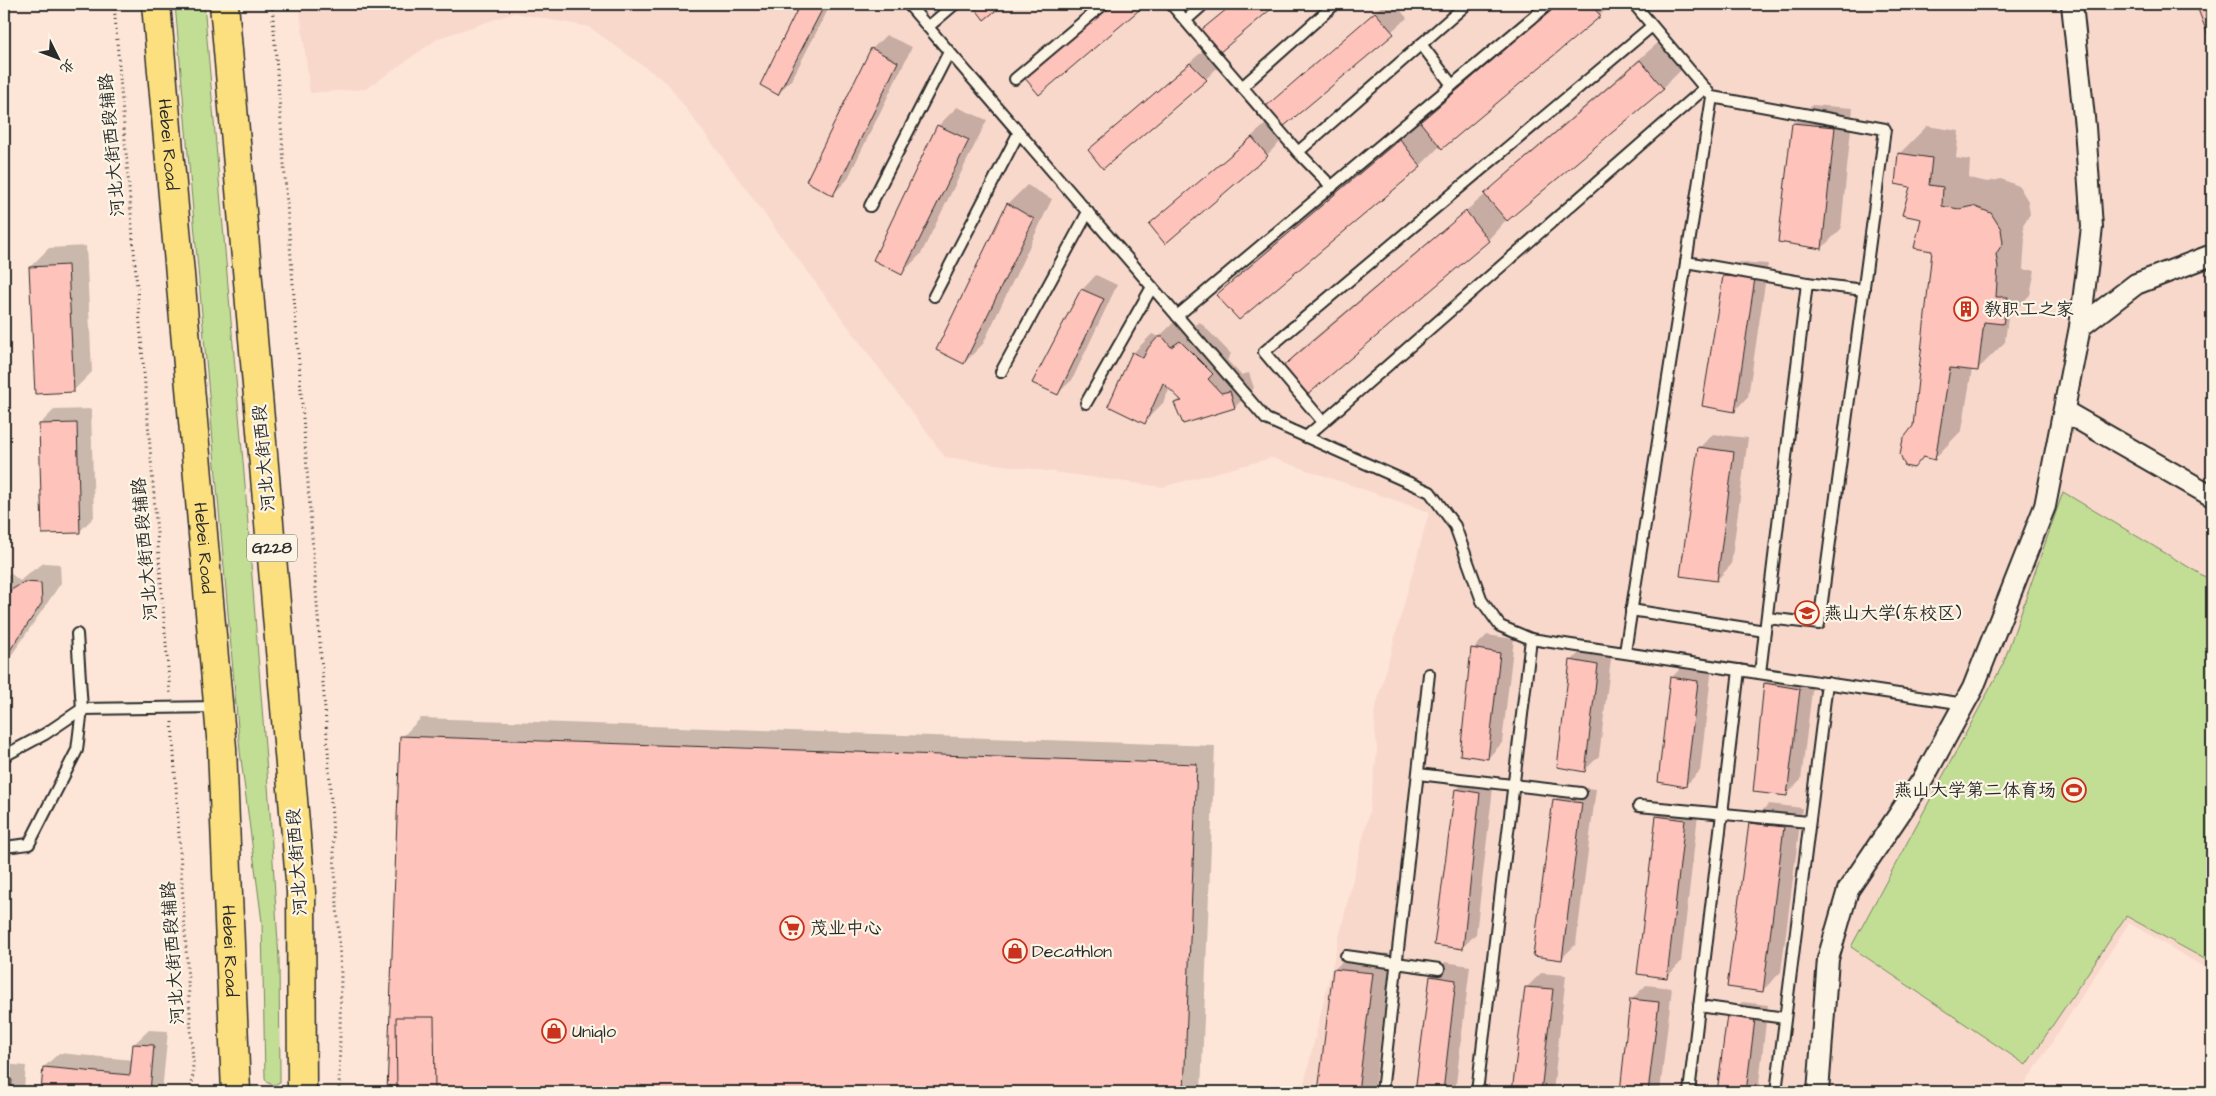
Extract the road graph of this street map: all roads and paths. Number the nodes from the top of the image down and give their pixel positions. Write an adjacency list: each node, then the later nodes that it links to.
1 (114, 4): 56 (path, 河北大街西段辅路)
2 (156, 4): 55 (highway, Hebei Road)
3 (224, 4): 73 (highway, 河北大街西段 / G228)
4 (272, 4): 74 (path)
5 (908, 4): 17 (lane)
6 (955, 4): 17 (lane)
7 (1104, 4): 20 (lane)
8 (1172, 4): 15 (lane)
9 (1204, 4): 15 (lane)
10 (1335, 4): 22 (lane)
11 (1467, 4): 18 (lane)
12 (1550, 4): 21 (lane)
13 (1634, 4): 16 (lane)
14 (2072, 4): 37 (street)
15 (1186, 20): 22 (lane)
16 (1652, 26): 23 (lane); 41 (lane)
17 (928, 27): 19 (lane)
18 (1421, 44): 21 (lane); 26 (lane)
19 (949, 52): 25 (lane); 28 (lane)
20 (1015, 80)
21 (1452, 85): 27 (lane)
22 (1242, 87): 26 (lane)
23 (1705, 88): 24 (lane); 41 (lane)
24 (1712, 97): 31 (lane); 34 (lane)
25 (1019, 132): 29 (lane); 35 (lane)
26 (1298, 152): 27 (lane)
27 (1332, 187): 36 (lane)
28 (870, 206)
29 (1088, 212): 33 (lane); 38 (lane)
30 (2212, 255): 37 (street)
31 (1686, 262): 32 (lane); 44 (lane)
32 (1807, 283): 34 (lane); 45 (lane)
33 (1152, 287): 36 (lane); 39 (lane)
34 (1864, 290): 45 (lane)
35 (934, 296)
36 (1177, 316): 42 (lane)
37 (2080, 327): 40 (street)
38 (1001, 372)
39 (1086, 403)
40 (2064, 411): 43 (street); 54 (street)
41 (1323, 422): 42 (lane)
42 (1306, 437): 48 (lane)
43 (2212, 496)
44 (1632, 610): 46 (lane); 49 (lane)
45 (1767, 618): 46 (lane)
46 (1765, 631): 51 (lane)
47 (77, 634): 57 (lane)
48 (1531, 638): 49 (lane); 60 (lane)
49 (1625, 652): 50 (lane)
50 (1739, 670): 51 (lane); 63 (lane)
51 (1760, 673): 53 (lane)
52 (1429, 674): 59 (lane)
53 (1827, 683): 54 (lane); 64 (lane)
54 (1965, 704): 79 (street)
55 (219, 707): 56 (lane); 72 (highway, Hebei Road)
56 (172, 708): 57 (lane); 71 (path, 河北大街西段辅路)
57 (82, 710): 58 (lane); 65 (lane)
58 (4, 756)
59 (1418, 774): 60 (lane); 67 (lane)
60 (1514, 785): 61 (lane); 76 (lane)
61 (1581, 792)
62 (1639, 806): 63 (lane)
63 (1722, 814): 64 (lane); 69 (lane)
64 (1809, 822): 70 (lane)
65 (4, 847)
66 (1346, 956): 67 (lane)
67 (1396, 963): 68 (lane); 75 (lane)
68 (1439, 969)
69 (1699, 1006): 70 (lane); 77 (lane)
70 (1785, 1018): 78 (lane)
71 (192, 1092)
72 (236, 1092)
73 (302, 1092)
74 (339, 1092)
75 (1382, 1092)
76 (1478, 1092)
77 (1689, 1092)
78 (1776, 1092)
79 (1818, 1092)

